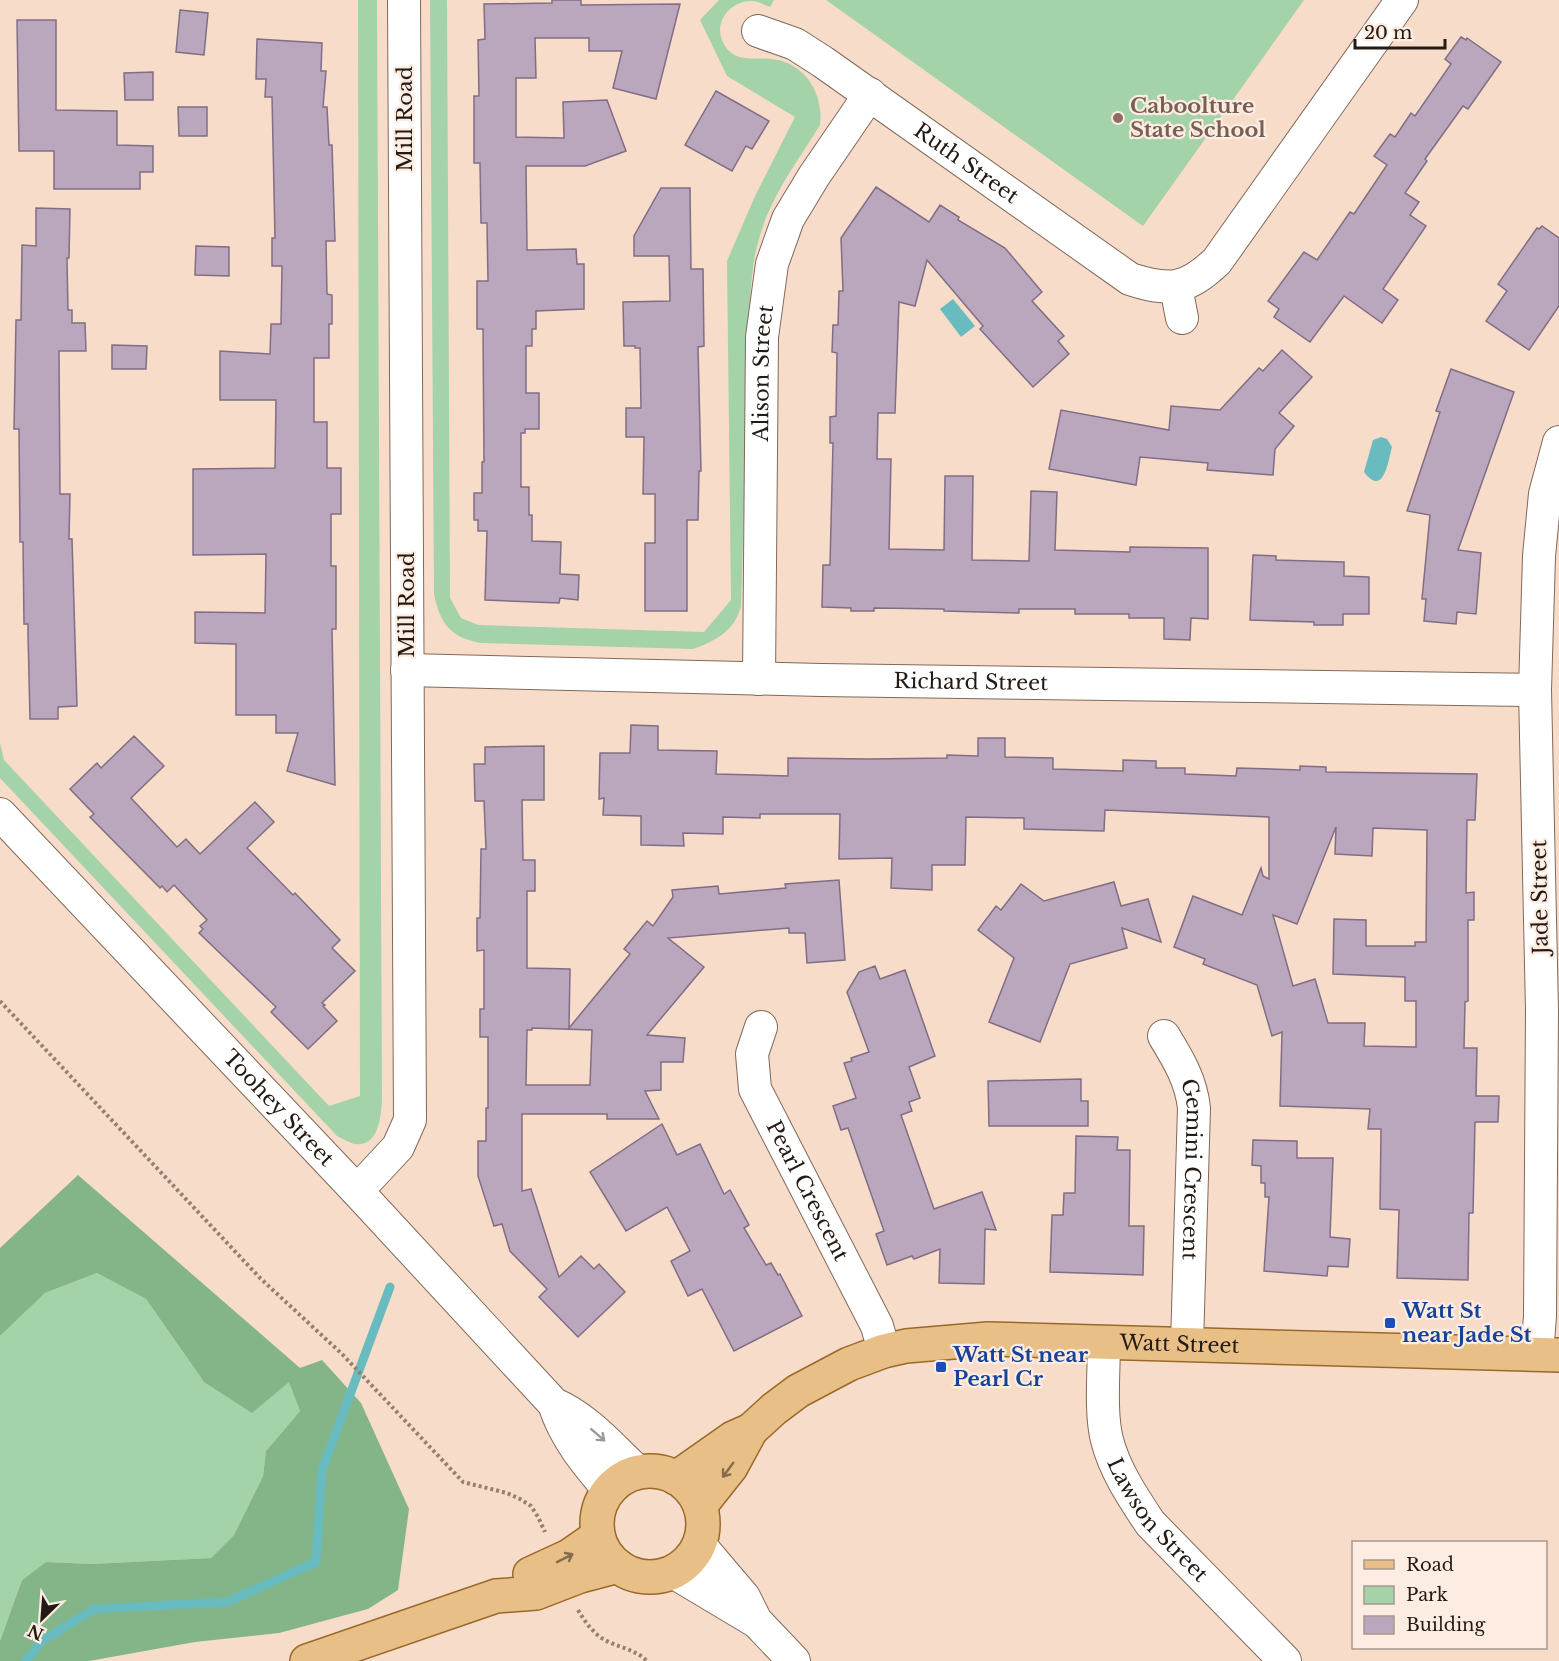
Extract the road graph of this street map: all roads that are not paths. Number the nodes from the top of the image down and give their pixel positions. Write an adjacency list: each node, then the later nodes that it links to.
1 (404, 0): 8 (street, Mill Road)
2 (1402, 0): 5 (street, Ruth Street)
3 (758, 31): 4 (street, Ruth Street)
4 (870, 94): 5 (street, Ruth Street); 9 (street, Alison Street)
5 (1176, 287): 6 (street)
6 (1182, 318)
7 (1559, 442): 10 (street, Jade Street)
8 (407, 670): 9 (street, Richard Street); 15 (street, Mill Road)
9 (759, 679): 10 (street, Richard Street)
10 (1535, 690): 12 (street, Jade Street)
11 (0, 814): 15 (street, Toohey Street)
12 (1550, 1009): 19 (street, Jade Street)
13 (761, 1027): 18 (street, Pearl Crescent)
14 (1164, 1036): 17 (street, Gemini Crescent)
15 (357, 1191): 20 (street, Toohey Street)
16 (1104, 1342): 17 (main road, Watt Street); 18 (main road, Watt Street); 34 (street, Lawson Street)
17 (1187, 1344): 19 (main road, Watt Street)
18 (884, 1351): 21 (main road, Watt Street)
19 (1548, 1354)
20 (554, 1404): 22 (street, Toohey Street, one-way to 22); 24 (street, Toohey Street)
21 (751, 1431): 23 (main road, Watt Street); 25 (main road, Watt Street, one-way to 25)
22 (638, 1472): 23 (main road); 24 (main road)
23 (676, 1478): 25 (main road)
24 (609, 1490): 26 (main road)
25 (700, 1506): 27 (main road)
26 (598, 1536): 28 (main road); 30 (main road, one-way to 26)
27 (699, 1544): 29 (main road); 31 (street)
28 (618, 1566): 29 (main road); 30 (main road)
29 (673, 1572): 31 (street)
30 (496, 1596): 32 (main road)
31 (756, 1622): 33 (street)
32 (307, 1661)
33 (794, 1661)
34 (1285, 1661)

